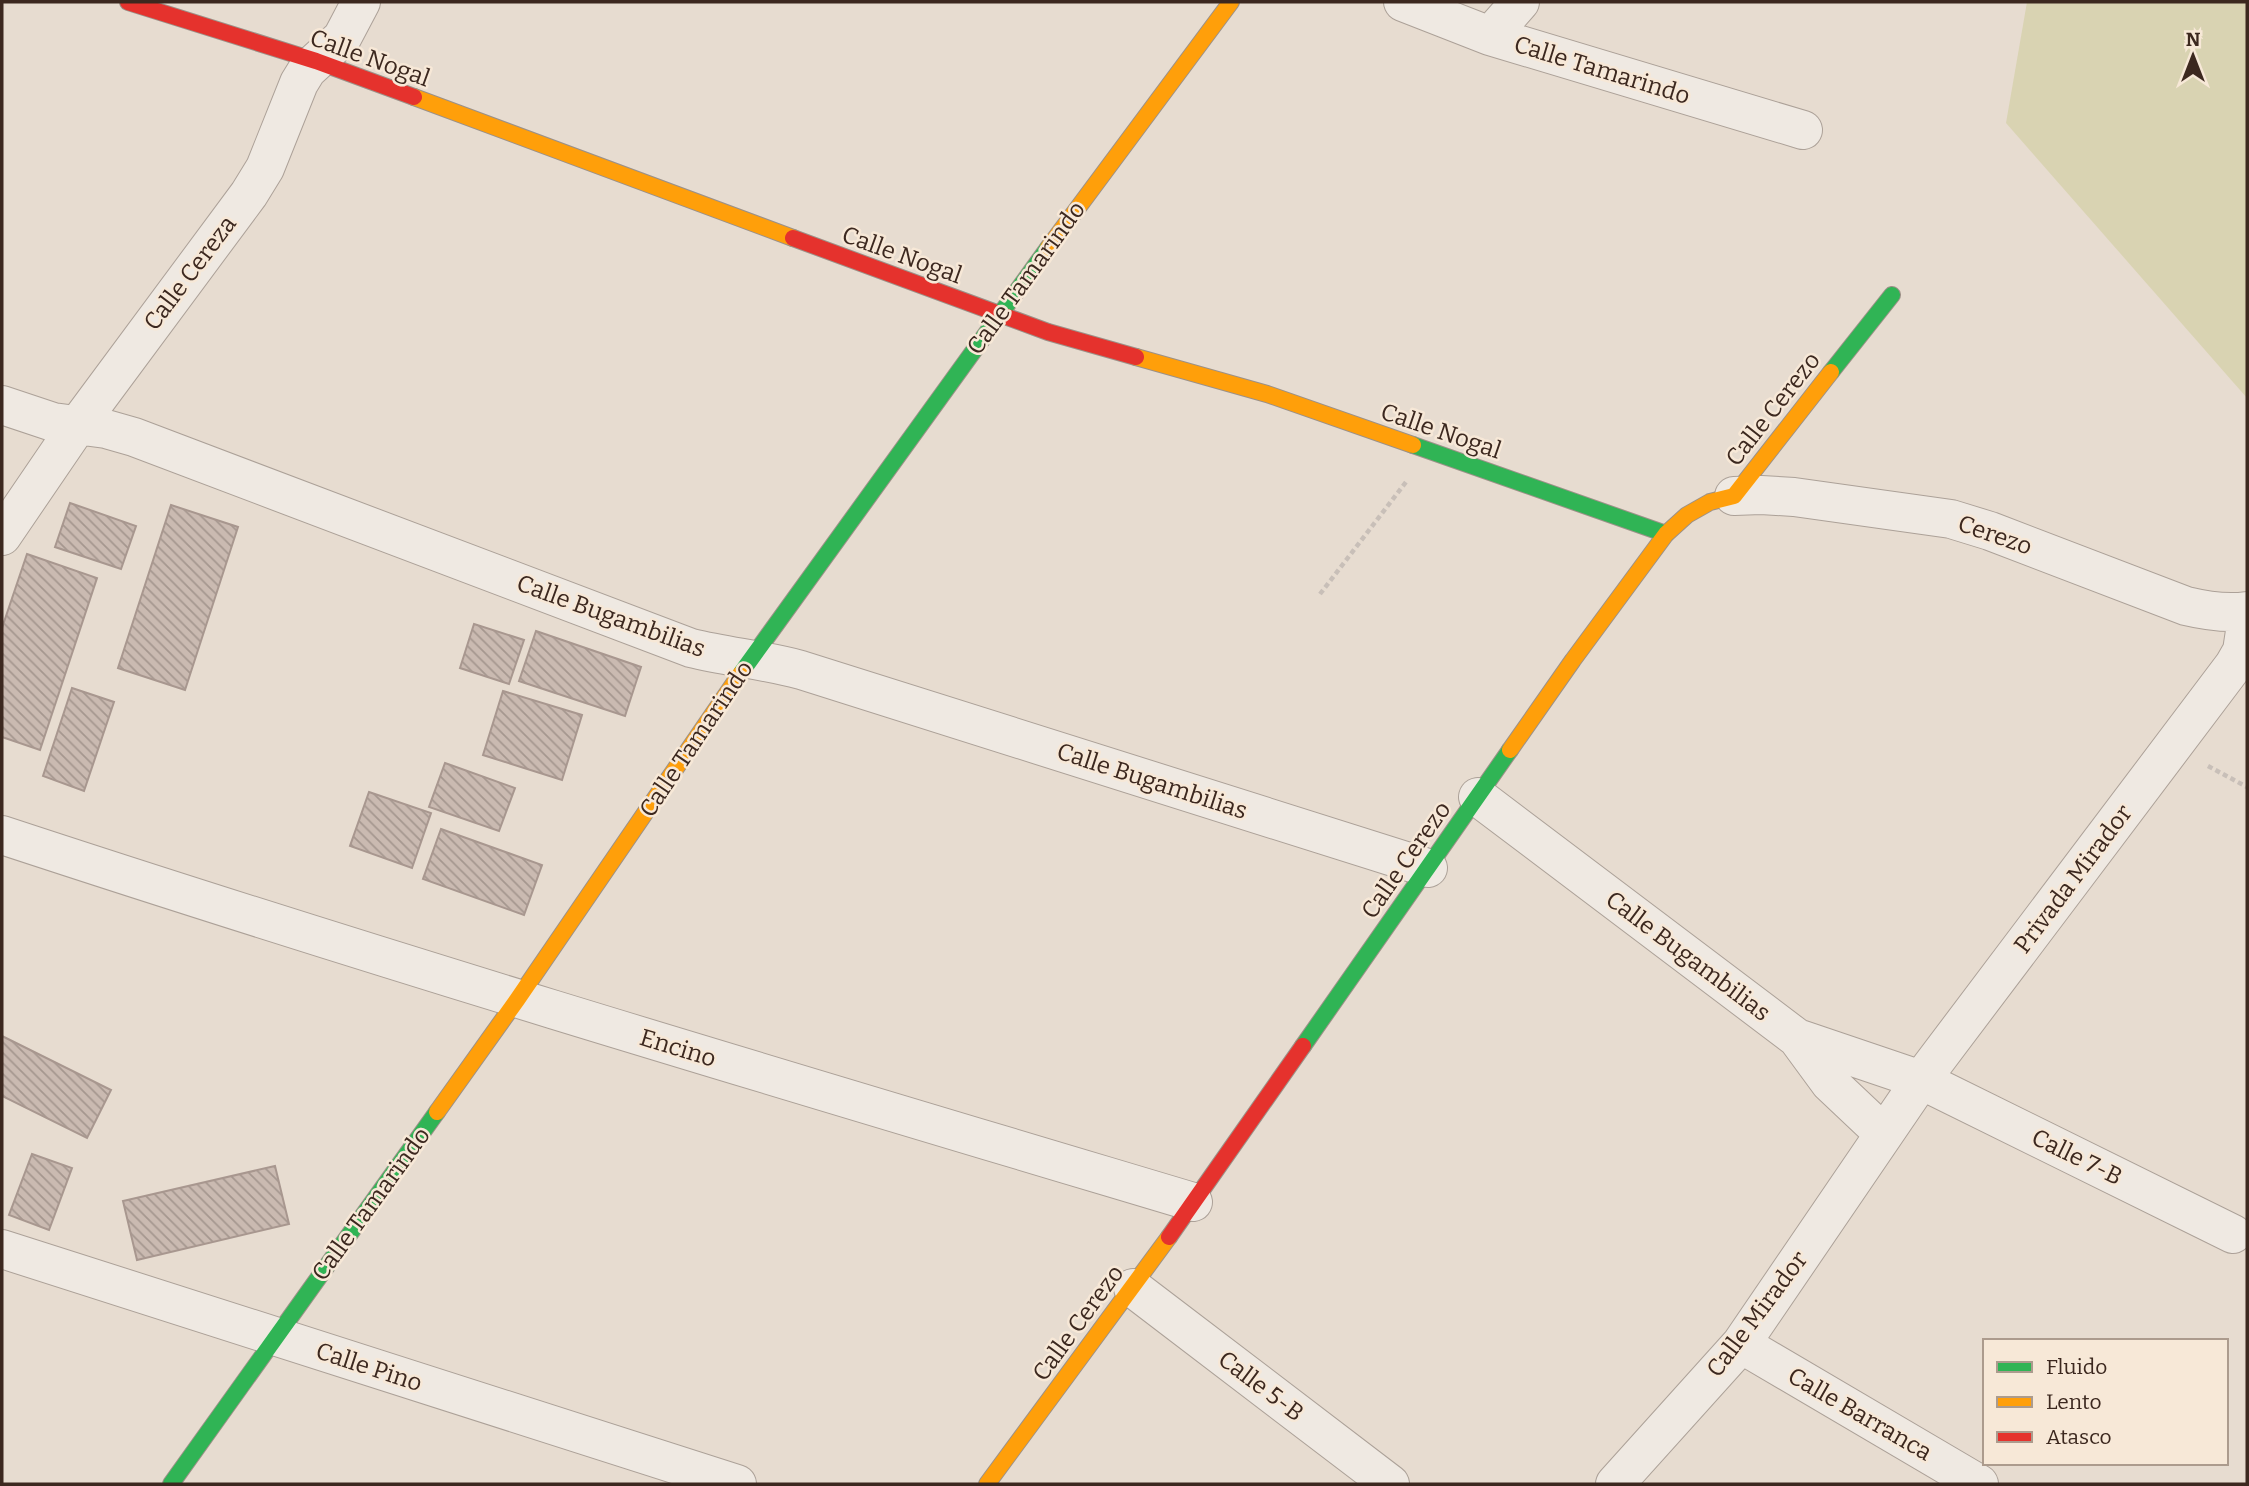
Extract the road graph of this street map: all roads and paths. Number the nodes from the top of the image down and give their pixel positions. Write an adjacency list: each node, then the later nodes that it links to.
1 (128, 2): 7 (street, Calle Nogal)
2 (360, 2): 7 (street, Calle Cereza)
3 (1231, 2): 10 (street, Calle Tamarindo)
4 (1403, 2): 6 (street, Calle Tamarindo)
5 (1520, 2): 6 (street)
6 (1490, 36): 8 (street, Calle Tamarindo)
7 (316, 61): 10 (street, Calle Nogal); 12 (street, Calle Cereza)
8 (1803, 130)
9 (1892, 295): 14 (street, Calle Cerezo)
10 (999, 315): 13 (street, Calle Nogal); 20 (street, Calle Tamarindo)
11 (2, 405): 12 (street, Calle Bugambilias)
12 (77, 426): 16 (street, Calle Cereza); 20 (street, Calle Bugambilias)
13 (1430, 451): 15 (street, Calle Nogal); 17 (path)
14 (1734, 496): 15 (street, Calle Cerezo); 18 (street, Cerezo)
15 (1666, 534): 23 (street, Calle Cerezo)
16 (2, 536)
17 (1320, 594)
18 (2247, 611)
19 (2247, 618): 21 (street, Privada Mirador)
20 (750, 660): 25 (street, Calle Bugambilias); 26 (street, Calle Tamarindo)
21 (2173, 747): 22 (path); 28 (street, Privada Mirador)
22 (2247, 787)
23 (1478, 797): 25 (street, Calle Cerezo); 27 (street, Calle Bugambilias)
24 (2, 835): 26 (street, Encino)
25 (1428, 868): 30 (street, Calle Cerezo)
26 (517, 999): 30 (street, Encino); 34 (street, Calle Tamarindo)
27 (1797, 1038): 28 (street, Calle Bugambilias); 29 (street, Calle Bugambilias)
28 (1921, 1080): 29 (street, Privada Mirador); 31 (street, Calle 7-B)
29 (1884, 1134): 35 (street, Calle Mirador)
30 (1193, 1202): 33 (street, Calle Cerezo)
31 (2233, 1234)
32 (2, 1250): 34 (street, Calle Pino)
33 (1133, 1288): 38 (street, Calle Cerezo); 39 (street, Calle 5-B)
34 (275, 1338): 36 (street, Calle Tamarindo); 37 (street, Calle Pino)
35 (1741, 1344): 40 (street, Calle Mirador); 41 (street, Calle Barranca)
36 (172, 1484)
37 (737, 1484)
38 (987, 1484)
39 (1390, 1484)
40 (1615, 1484)
41 (1979, 1484)

